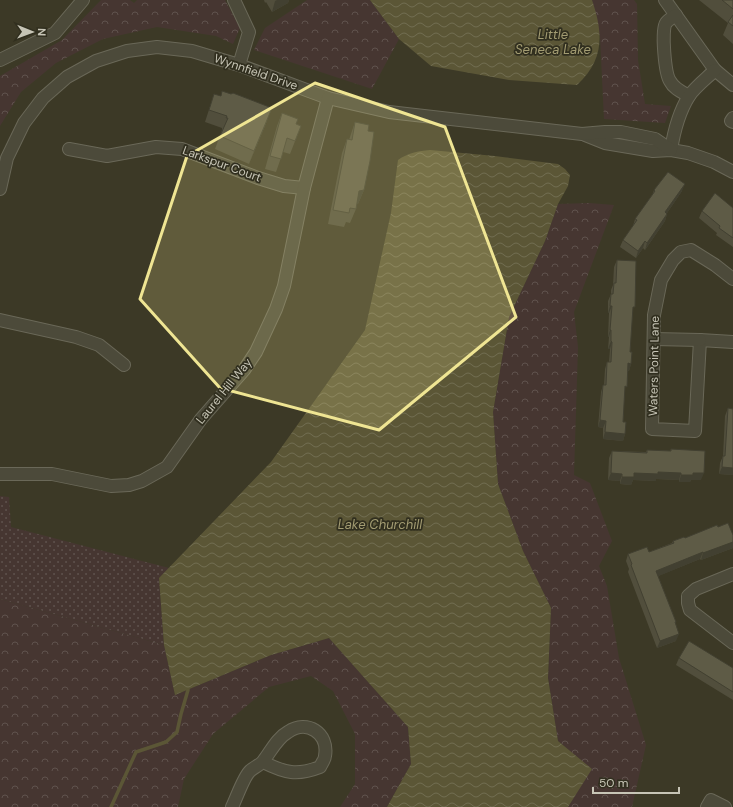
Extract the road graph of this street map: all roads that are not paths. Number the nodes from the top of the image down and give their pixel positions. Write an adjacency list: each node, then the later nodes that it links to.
1 (83, 0): 5 (street)
2 (234, 0): 6 (street)
3 (665, 0): 4 (street)
4 (676, 15): 7 (street); 9 (street)
5 (0, 60)
6 (239, 65): 10 (street, Wynnfield Drive); 15 (street, Wynnfield Drive)
7 (715, 70): 8 (street); 9 (street)
8 (733, 85)
9 (689, 96): 14 (street)
10 (328, 98): 14 (street, Wynnfield Drive); 17 (street, Laurel Hill Way)
11 (733, 118): 12 (street)
12 (733, 122)
13 (69, 149): 17 (street, Larkspur Court)
14 (671, 150): 16 (street, Wynnfield Drive)
15 (4, 157): 18 (street, Wynnfield Drive)
16 (733, 172)
17 (304, 188): 25 (street, Laurel Hill Way)
18 (0, 189)
19 (733, 279): 21 (street, Waters Point Lane)
20 (0, 320): 24 (street)
21 (654, 339): 22 (street); 22 (street, Waters Point Lane)
22 (700, 340): 23 (street)
23 (733, 342)
24 (124, 364)
25 (0, 474)
26 (733, 574): 27 (street)
27 (733, 643)
28 (263, 762): 28 (street); 29 (street)
29 (232, 807)
30 (707, 807): 31 (street)
31 (725, 807)

